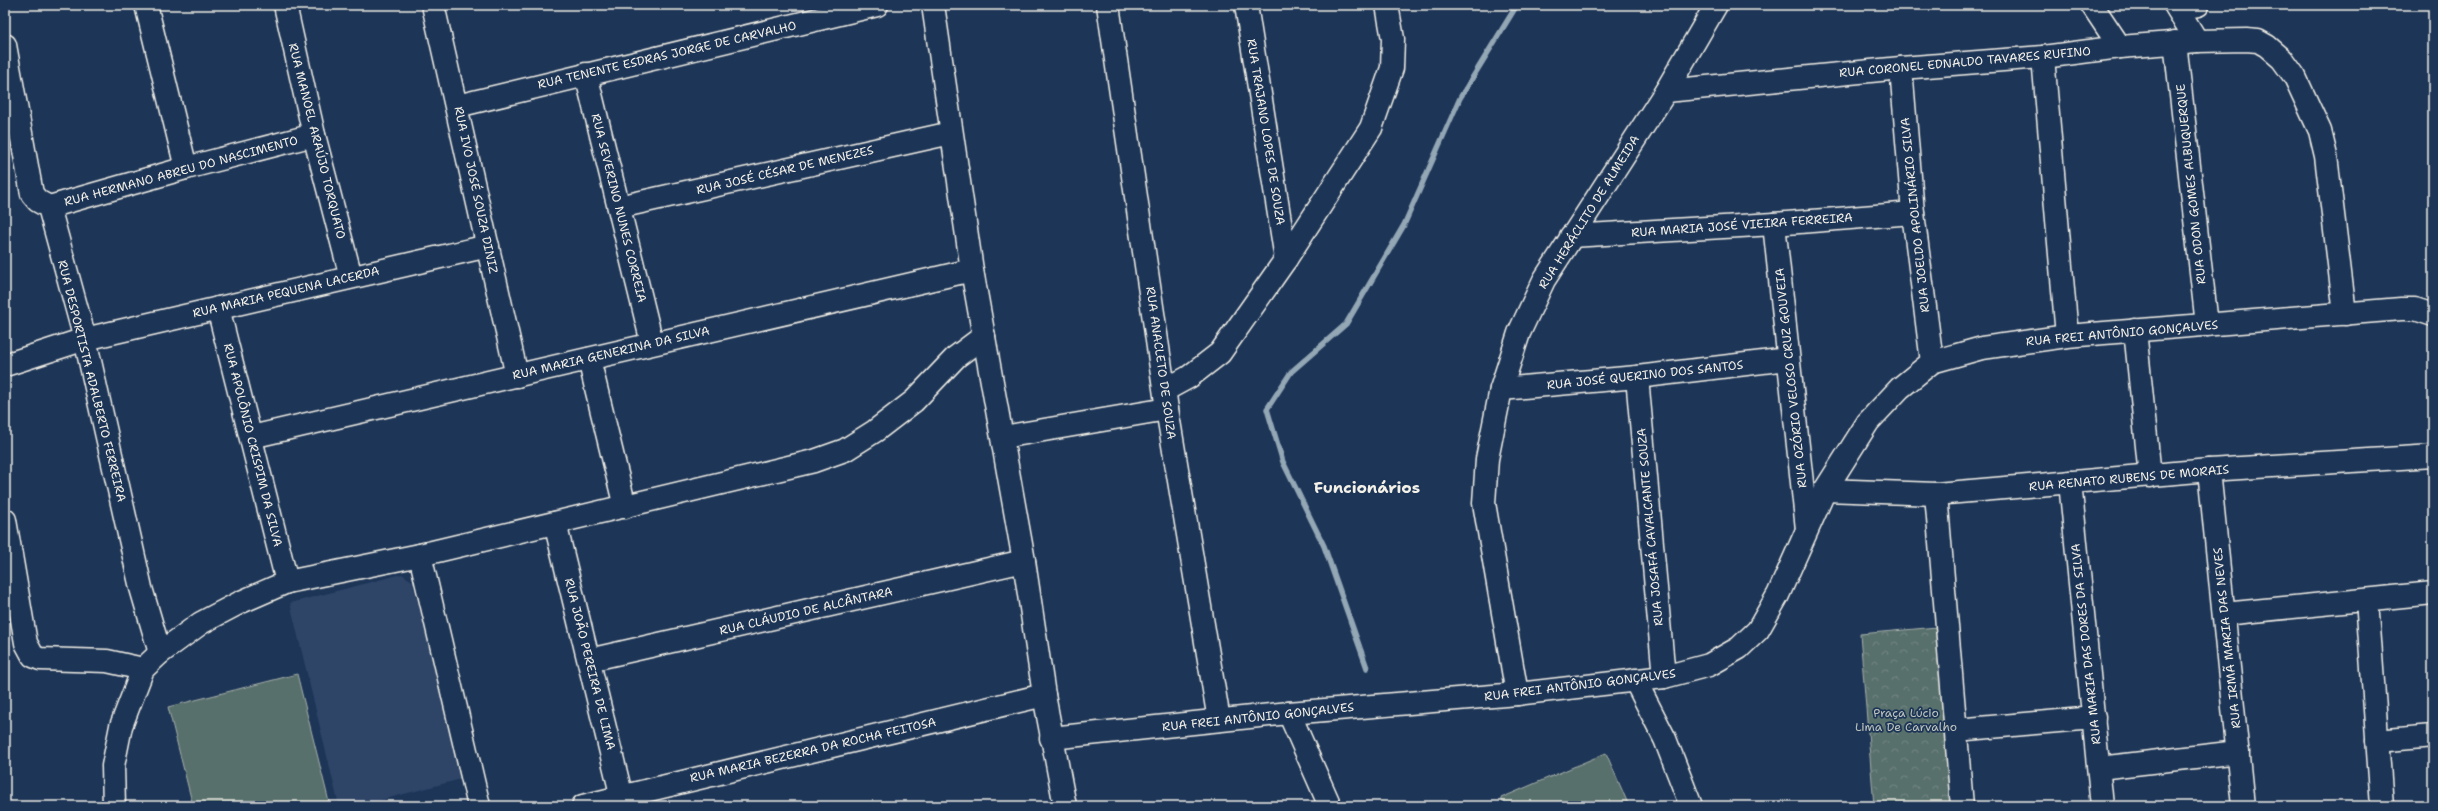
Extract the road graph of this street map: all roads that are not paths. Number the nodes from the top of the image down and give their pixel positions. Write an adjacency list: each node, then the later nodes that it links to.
1 (146, 5): 23 (street)
2 (285, 5): 22 (street, RUA MANOEL ARAÚJO TORQUATO)
3 (433, 5): 20 (street, RUA IVO JOSÉ SOUZA DINIZ)
4 (876, 5): 18 (street, RUA TENENTE ESDRAS JORGE DE CARVALHO)
5 (933, 5): 21 (street)
6 (1108, 5): 49 (street, RUA ANACLETO DE SOUZA)
7 (1246, 5): 30 (street, RUA TRAJANO LOPES DE SOUZA)
8 (1387, 5): 30 (street)
9 (1716, 5): 19 (street, RUA HERÁCLITO DE ALMEIDA)
10 (2092, 5): 15 (street)
11 (2184, 6): 12 (street)
12 (2197, 40): 13 (street, RUA CORONEL EDNALDO TAVARES RUFINO); 34 (street, RUA CORONEL EDNALDO TAVARES RUFINO)
13 (2175, 42): 15 (street, RUA CORONEL EDNALDO TAVARES RUFINO); 36 (street, RUA ODON GOMES ALBUQUERQUE)
14 (5, 45): 24 (street)
15 (2120, 47): 16 (street, RUA CORONEL EDNALDO TAVARES RUFINO)
16 (2043, 57): 17 (street, RUA CORONEL EDNALDO TAVARES RUFINO); 39 (street)
17 (1901, 68): 19 (street, RUA CORONEL EDNALDO TAVARES RUFINO); 26 (street, RUA JOELDO APOLINÁRIO SILVA)
18 (586, 74): 20 (street, RUA TENENTE ESDRAS JORGE DE CARVALHO); 25 (street, RUA SEVERINO NUNES CORREIA)
19 (1666, 91): 28 (street, RUA HERÁCLITO DE ALMEIDA)
20 (457, 106): 29 (street, RUA IVO JOSÉ SOUZA DINIZ)
21 (951, 133): 25 (street, RUA JOSÉ CÉSAR DE MENEZES); 31 (street)
22 (314, 135): 23 (street, RUA HERMANO ABREU DO NASCIMENTO); 32 (street, RUA MANOEL ARAÚJO TORQUATO)
23 (186, 168): 24 (street, RUA HERMANO ABREU DO NASCIMENTO)
24 (49, 207): 40 (street, RUA DESPORTISTA ADALBERTO FERREIRA)
25 (619, 207): 41 (street, RUA SEVERINO NUNES CORREIA)
26 (1913, 213): 27 (street, RUA MARIA JOSÉ VIEIRA FERREIRA); 44 (street, RUA JOELDO APOLINÁRIO SILVA)
27 (1774, 224): 28 (street, RUA MARIA JOSÉ VIEIRA FERREIRA); 42 (street, RUA OZÓRIO VELOSO CRUZ GOUVEIA)
28 (1571, 236): 48 (street, RUA HERÁCLITO DE ALMEIDA)
29 (488, 246): 32 (street, RUA MARIA PEQUENA LACERDA); 46 (street, RUA IVO JOSÉ SOUZA DINIZ)
30 (1286, 259): 49 (street)
31 (972, 270): 38 (street); 41 (street, RUA MARIA GENERINA DA SILVA)
32 (351, 277): 33 (street, RUA MARIA PEQUENA LACERDA)
33 (218, 308): 40 (street, RUA MARIA PEQUENA LACERDA); 50 (street, RUA APOLÔNIO CRISPIM DA SILVA)
34 (2346, 314): 35 (street, RUA FREI ANTÔNIO GONÇALVES); 36 (street, RUA FREI ANTÔNIO GONÇALVES)
35 (2433, 315)
36 (2208, 325): 37 (street, RUA FREI ANTÔNIO GONÇALVES)
37 (2135, 330): 39 (street, RUA FREI ANTÔNIO GONÇALVES); 54 (street)
38 (984, 336): 51 (street); 58 (street)
39 (2068, 336): 44 (street, RUA FREI ANTÔNIO GONÇALVES)
40 (85, 339): 45 (street, RUA MARIA PEQUENA LACERDA); 68 (street, RUA DESPORTISTA ADALBERTO FERREIRA)
41 (652, 343): 43 (street, RUA MARIA GENERINA DA SILVA)
42 (1788, 359): 47 (street, RUA JOSÉ QUERINO DOS SANTOS); 61 (street, RUA OZÓRIO VELOSO CRUZ GOUVEIA)
43 (590, 360): 46 (street, RUA MARIA GENERINA DA SILVA); 58 (street)
44 (1932, 362): 56 (street, RUA FREI ANTÔNIO GONÇALVES)
45 (5, 365)
46 (518, 376): 50 (street, RUA MARIA GENERINA DA SILVA)
47 (1637, 377): 48 (street, RUA JOSÉ QUERINO DOS SANTOS); 71 (street, RUA JOSAFÁ CAVALCANTE SOUZA)
48 (1501, 389): 73 (street, RUA HERÁCLITO DE ALMEIDA)
49 (1166, 399): 51 (street); 77 (street, RUA ANACLETO DE SOUZA)
50 (251, 437): 64 (street, RUA APOLÔNIO CRISPIM DA SILVA)
51 (1002, 437): 63 (street)
52 (2433, 456): 53 (street, RUA RENATO RUBENS DE MORAIS)
53 (2209, 470): 54 (street, RUA RENATO RUBENS DE MORAIS); 67 (street, RUA IRMÃ MARIA DAS NEVES)
54 (2150, 476): 55 (street, RUA RENATO RUBENS DE MORAIS)
55 (2070, 482): 57 (street, RUA RENATO RUBENS DE MORAIS); 76 (street, RUA MARIA DAS DORES DA SILVA)
56 (1825, 490): 57 (street, RUA RENATO RUBENS DE MORAIS); 61 (street, RUA FREI ANTÔNIO GONÇALVES)
57 (1936, 494): 78 (street)
58 (625, 507): 60 (street)
59 (5, 520): 70 (street)
60 (555, 523): 62 (street); 69 (street, RUA JOÃO PEREIRA DE LIMA)
61 (1808, 532): 71 (street, RUA FREI ANTÔNIO GONÇALVES)
62 (420, 556): 64 (street); 86 (street)
63 (1024, 561): 69 (street, RUA CLÁUDIO DE ALCÂNTARA); 74 (street)
64 (287, 582): 68 (street)
65 (2433, 593): 66 (street)
66 (2367, 600): 67 (street); 81 (street)
67 (2224, 614): 82 (street, RUA IRMÃ MARIA DAS NEVES)
68 (160, 653): 70 (street)
69 (589, 660): 84 (street, RUA JOÃO PEREIRA DE LIMA)
70 (143, 669): 85 (street)
71 (1664, 677): 72 (street, RUA FREI ANTÔNIO GONÇALVES)
72 (1635, 680): 73 (street, RUA FREI ANTÔNIO GONÇALVES); 90 (street)
73 (1517, 694): 75 (street, RUA FREI ANTÔNIO GONÇALVES)
74 (1044, 695): 80 (street); 84 (street, RUA MARIA BEZERRA DA ROCHA FEITOSA)
75 (1289, 713): 77 (street, RUA FREI ANTÔNIO GONÇALVES); 89 (street)
76 (2094, 718): 78 (street); 83 (street, RUA MARIA DAS DORES DA SILVA)
77 (1219, 720): 80 (street, RUA FREI ANTÔNIO GONÇALVES)
78 (1956, 730): 91 (street)
79 (2433, 736): 81 (street)
80 (1051, 738): 88 (street)
81 (2377, 741): 94 (street)
82 (2238, 752): 83 (street); 93 (street, RUA IRMÃ MARIA DAS NEVES)
83 (2098, 768): 92 (street, RUA MARIA DAS DORES DA SILVA)
84 (623, 801): 87 (street, RUA MARIA BEZERRA DA ROCHA FEITOSA)
85 (114, 806)
86 (479, 806)
87 (583, 806)
88 (1065, 806)
89 (1330, 806)
90 (1691, 806)
91 (1962, 806)
92 (2102, 806)
93 (2243, 806)
94 (2382, 806)

